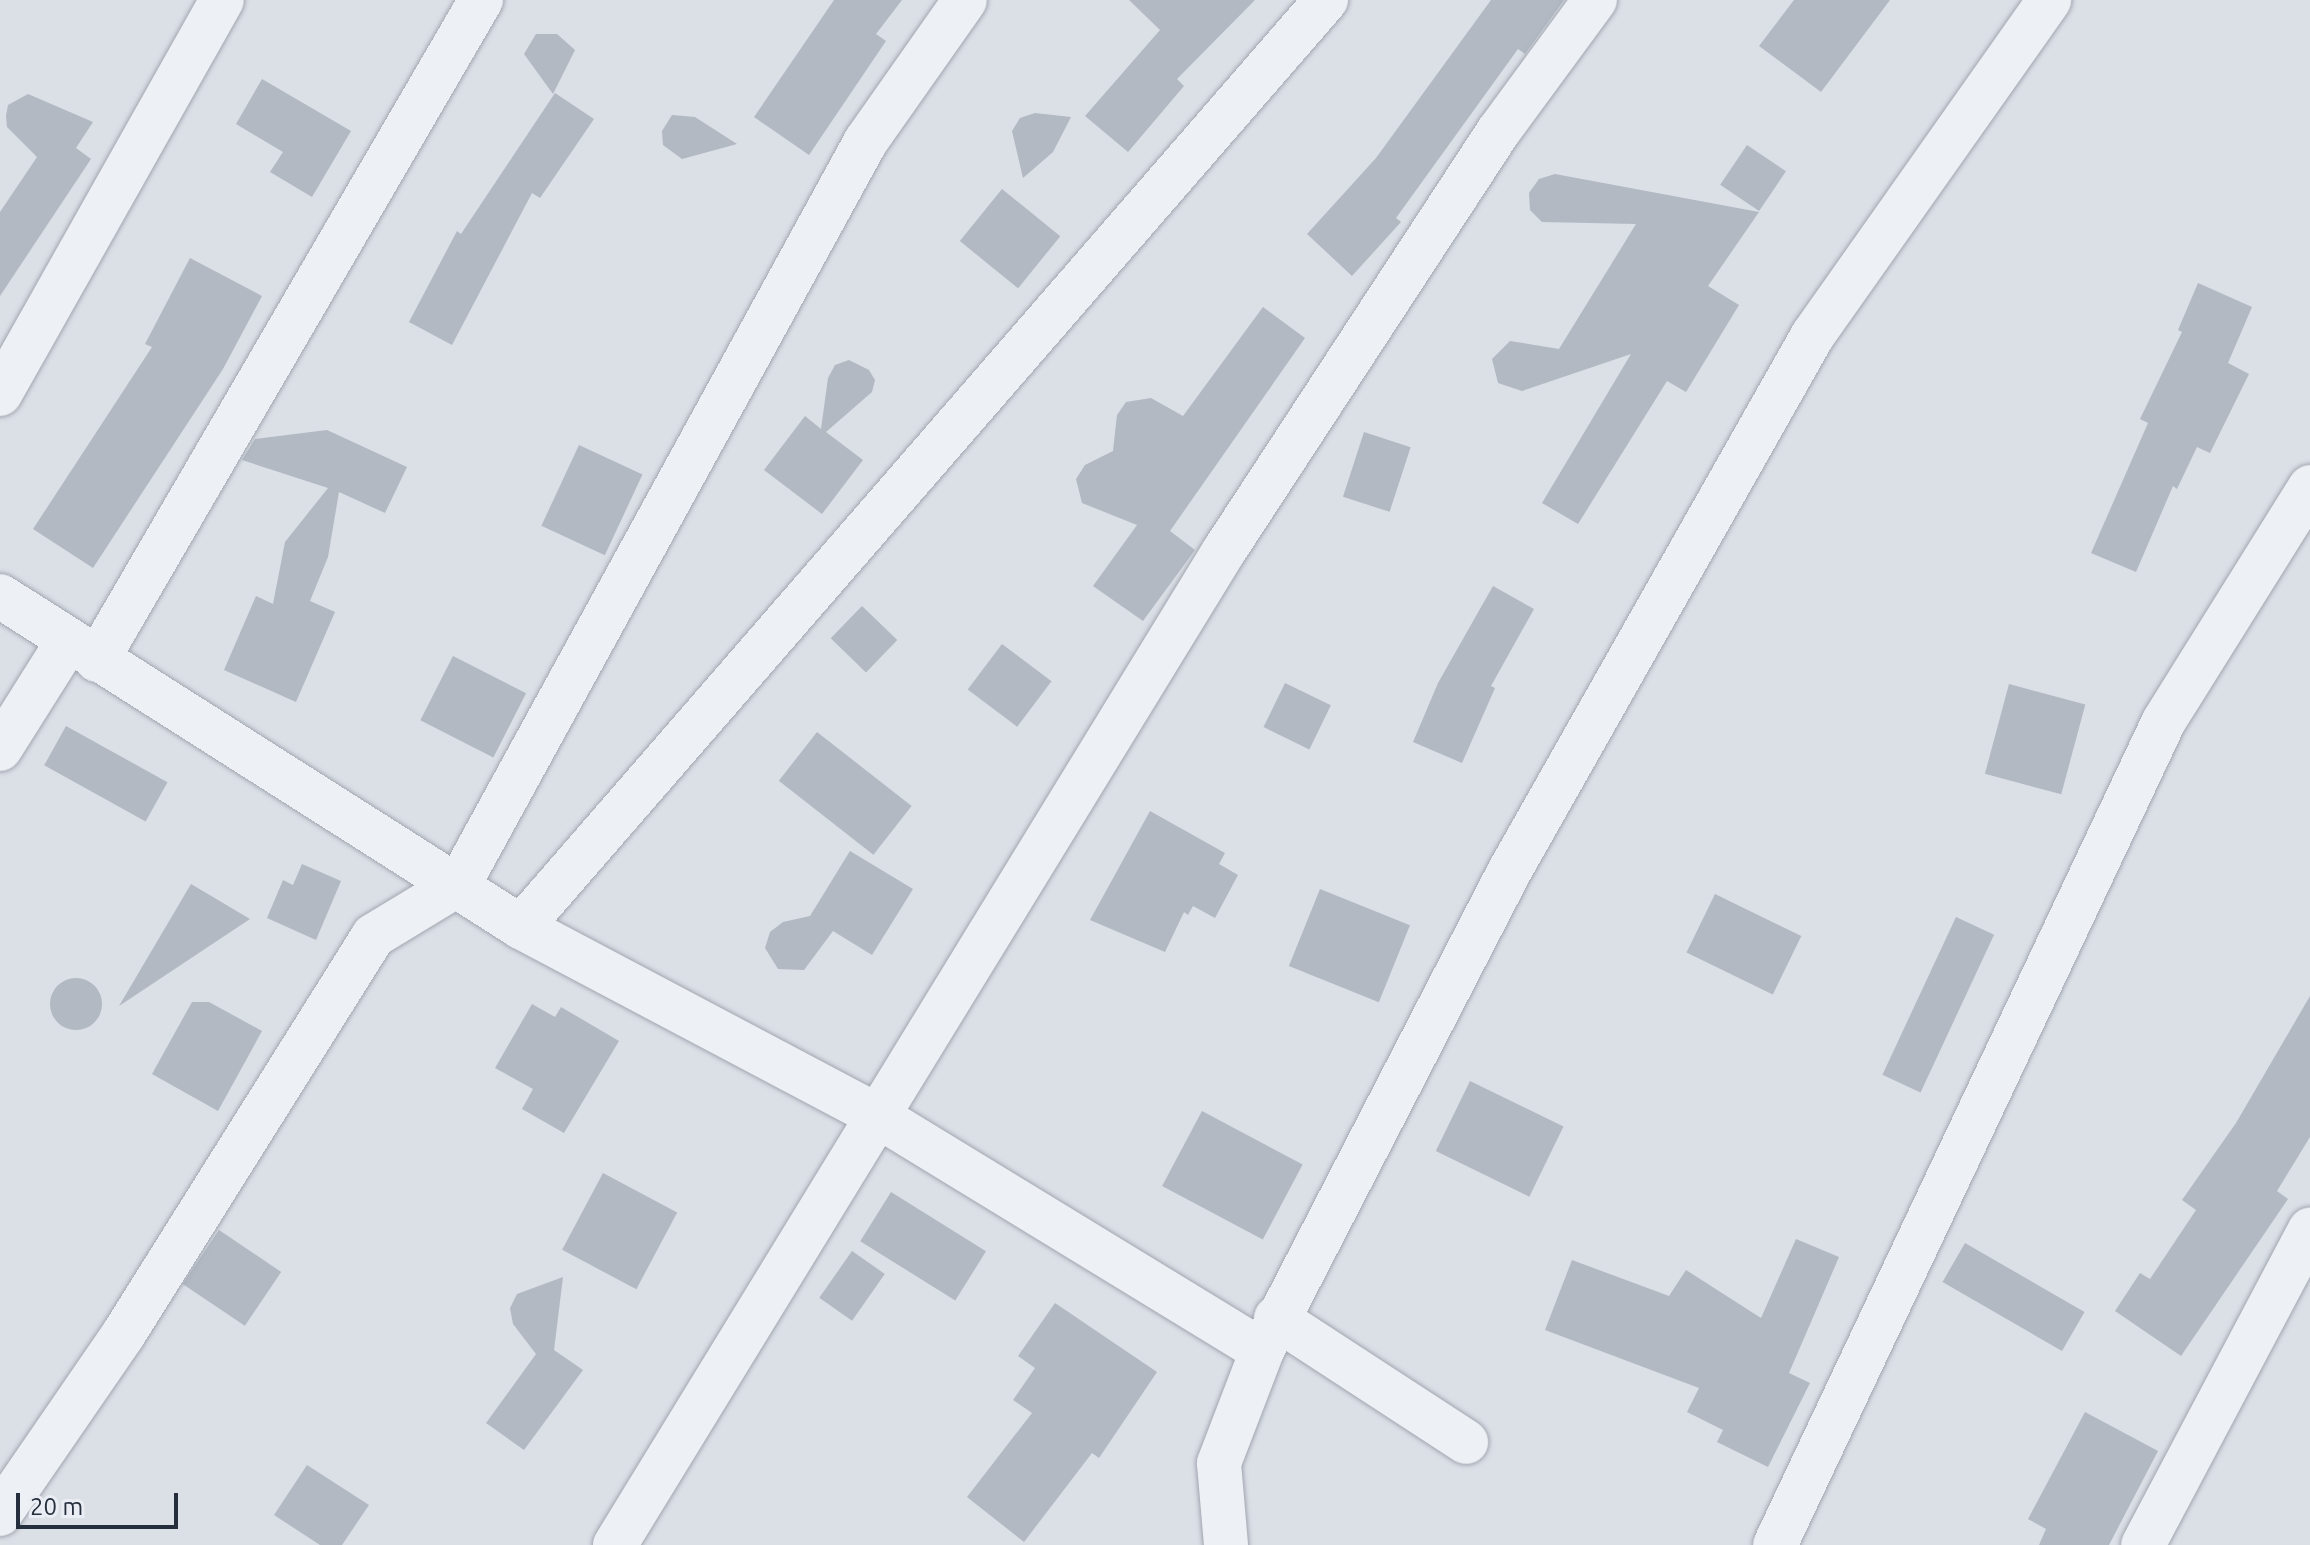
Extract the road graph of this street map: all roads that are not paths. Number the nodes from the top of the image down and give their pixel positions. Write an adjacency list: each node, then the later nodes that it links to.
1 (222, 0): 7 (street)
2 (481, 0): 10 (street)
3 (965, 0): 12 (street)
4 (1326, 0): 13 (street)
5 (1595, 0): 14 (street)
6 (2049, 0): 16 (street)
7 (0, 394)
8 (2310, 487): 21 (street)
9 (0, 596): 10 (street)
10 (82, 650): 11 (street); 12 (street)
11 (0, 749)
12 (459, 884): 13 (street); 18 (street)
13 (521, 927): 14 (street)
14 (876, 1115): 16 (street); 19 (street)
15 (2310, 1229): 22 (street)
16 (1269, 1334): 17 (street); 20 (street)
17 (1466, 1442)
18 (0, 1514)
19 (615, 1545)
20 (1226, 1545)
21 (1775, 1545)
22 (2143, 1545)

